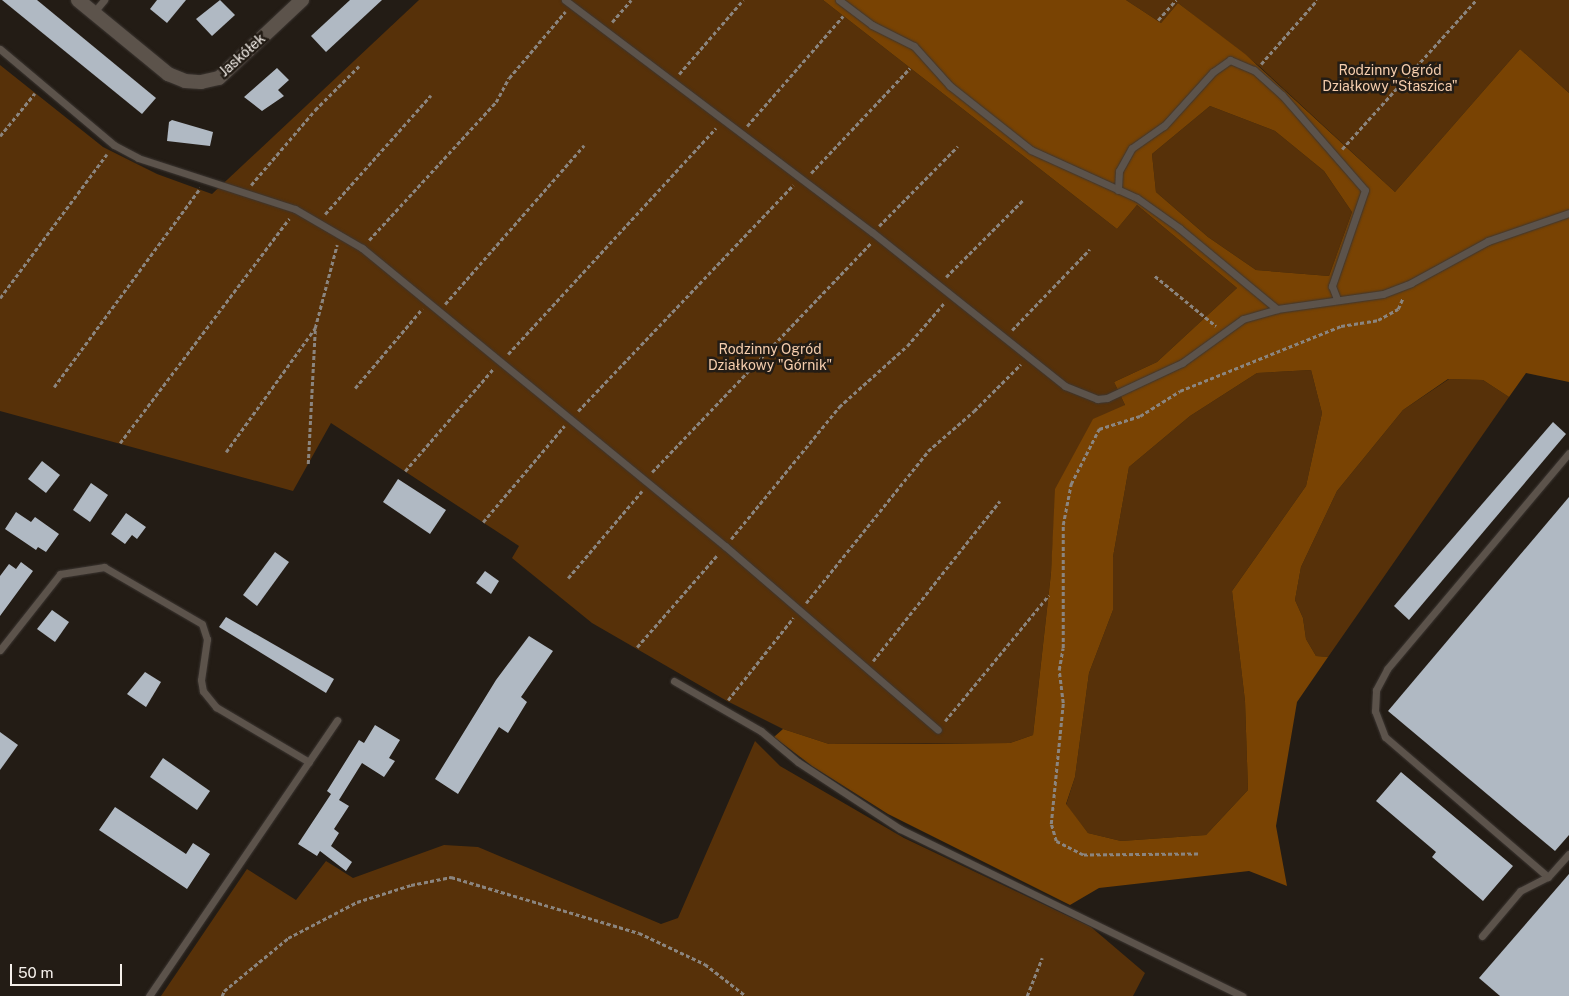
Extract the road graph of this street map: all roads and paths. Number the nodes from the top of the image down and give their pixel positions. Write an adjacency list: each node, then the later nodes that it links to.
1 (78, 0): 11 (street, Jaskółek)
2 (104, 0): 11 (lane)
3 (302, 0): 11 (street, Jaskółek)
4 (631, 0): 14 (path)
5 (743, 0): 19 (path)
6 (839, 0): 32 (lane)
7 (1176, 0): 13 (path)
8 (1317, 0): 18 (path)
9 (1476, 0): 28 (path)
10 (568, 2): 14 (lane); 39 (path)
11 (94, 12)
12 (843, 16): 23 (path)
13 (1158, 20)
14 (604, 31): 19 (lane)
15 (0, 49): 34 (lane)
16 (359, 66): 29 (path)
17 (910, 68): 30 (path)
18 (1254, 70): 28 (lane); 32 (lane)
19 (671, 83): 22 (lane)
20 (35, 94): 24 (path)
21 (431, 95): 36 (path)
22 (722, 122): 23 (lane); 54 (path)
23 (740, 135): 30 (lane)
24 (0, 136)
25 (584, 145): 49 (path)
26 (958, 146): 38 (path)
27 (110, 151): 45 (path)
28 (1335, 155): 46 (lane)
29 (256, 176)
30 (803, 178): 38 (lane); 57 (path)
31 (199, 190): 55 (path)
32 (1118, 190): 48 (lane)
33 (1024, 199): 43 (path)
34 (295, 209): 36 (lane); 58 (path)
35 (1569, 212): 42 (lane)
36 (319, 220): 37 (lane)
37 (341, 234): 39 (lane); 51 (path)
38 (875, 234): 43 (lane); 63 (path)
39 (362, 248): 47 (lane)
40 (1090, 250): 52 (path)
41 (1155, 276): 50 (path)
42 (1411, 283): 46 (lane); 78 (path)
43 (938, 285): 44 (lane)
44 (952, 296): 52 (lane); 66 (path)
45 (0, 298)
46 (1337, 299): 48 (lane)
47 (428, 302): 49 (lane); 56 (path)
48 (1277, 309): 53 (lane)
49 (439, 311): 54 (lane)
50 (1218, 327)
51 (315, 328): 59 (path); 61 (path)
52 (1006, 337): 53 (lane)
53 (1029, 355): 69 (path)
54 (501, 360): 57 (lane); 62 (path)
55 (54, 387)
56 (355, 388)
57 (572, 417): 63 (lane); 65 (path)
58 (120, 443)
59 (226, 452)
60 (1569, 453): 80 (lane)
61 (308, 464)
62 (404, 470)
63 (648, 481): 66 (lane); 67 (path)
64 (1000, 500): 72 (path)
65 (483, 522)
66 (726, 546): 69 (lane); 70 (path)
67 (568, 578)
68 (1049, 595): 76 (path)
69 (800, 610): 72 (lane); 74 (path)
70 (637, 647)
71 (0, 650): 77 (lane)
72 (867, 668): 76 (lane)
73 (674, 681): 87 (lane)
74 (727, 701)
75 (337, 720): 77 (lane)
76 (938, 730)
77 (309, 762): 83 (lane)
78 (1198, 854)
79 (1569, 854): 80 (lane)
80 (1548, 878): 81 (lane)
81 (1482, 936)
82 (1042, 958): 86 (path)
83 (149, 996)
84 (222, 996): 85 (path)
85 (746, 996)
86 (1027, 996)
87 (1242, 996)

